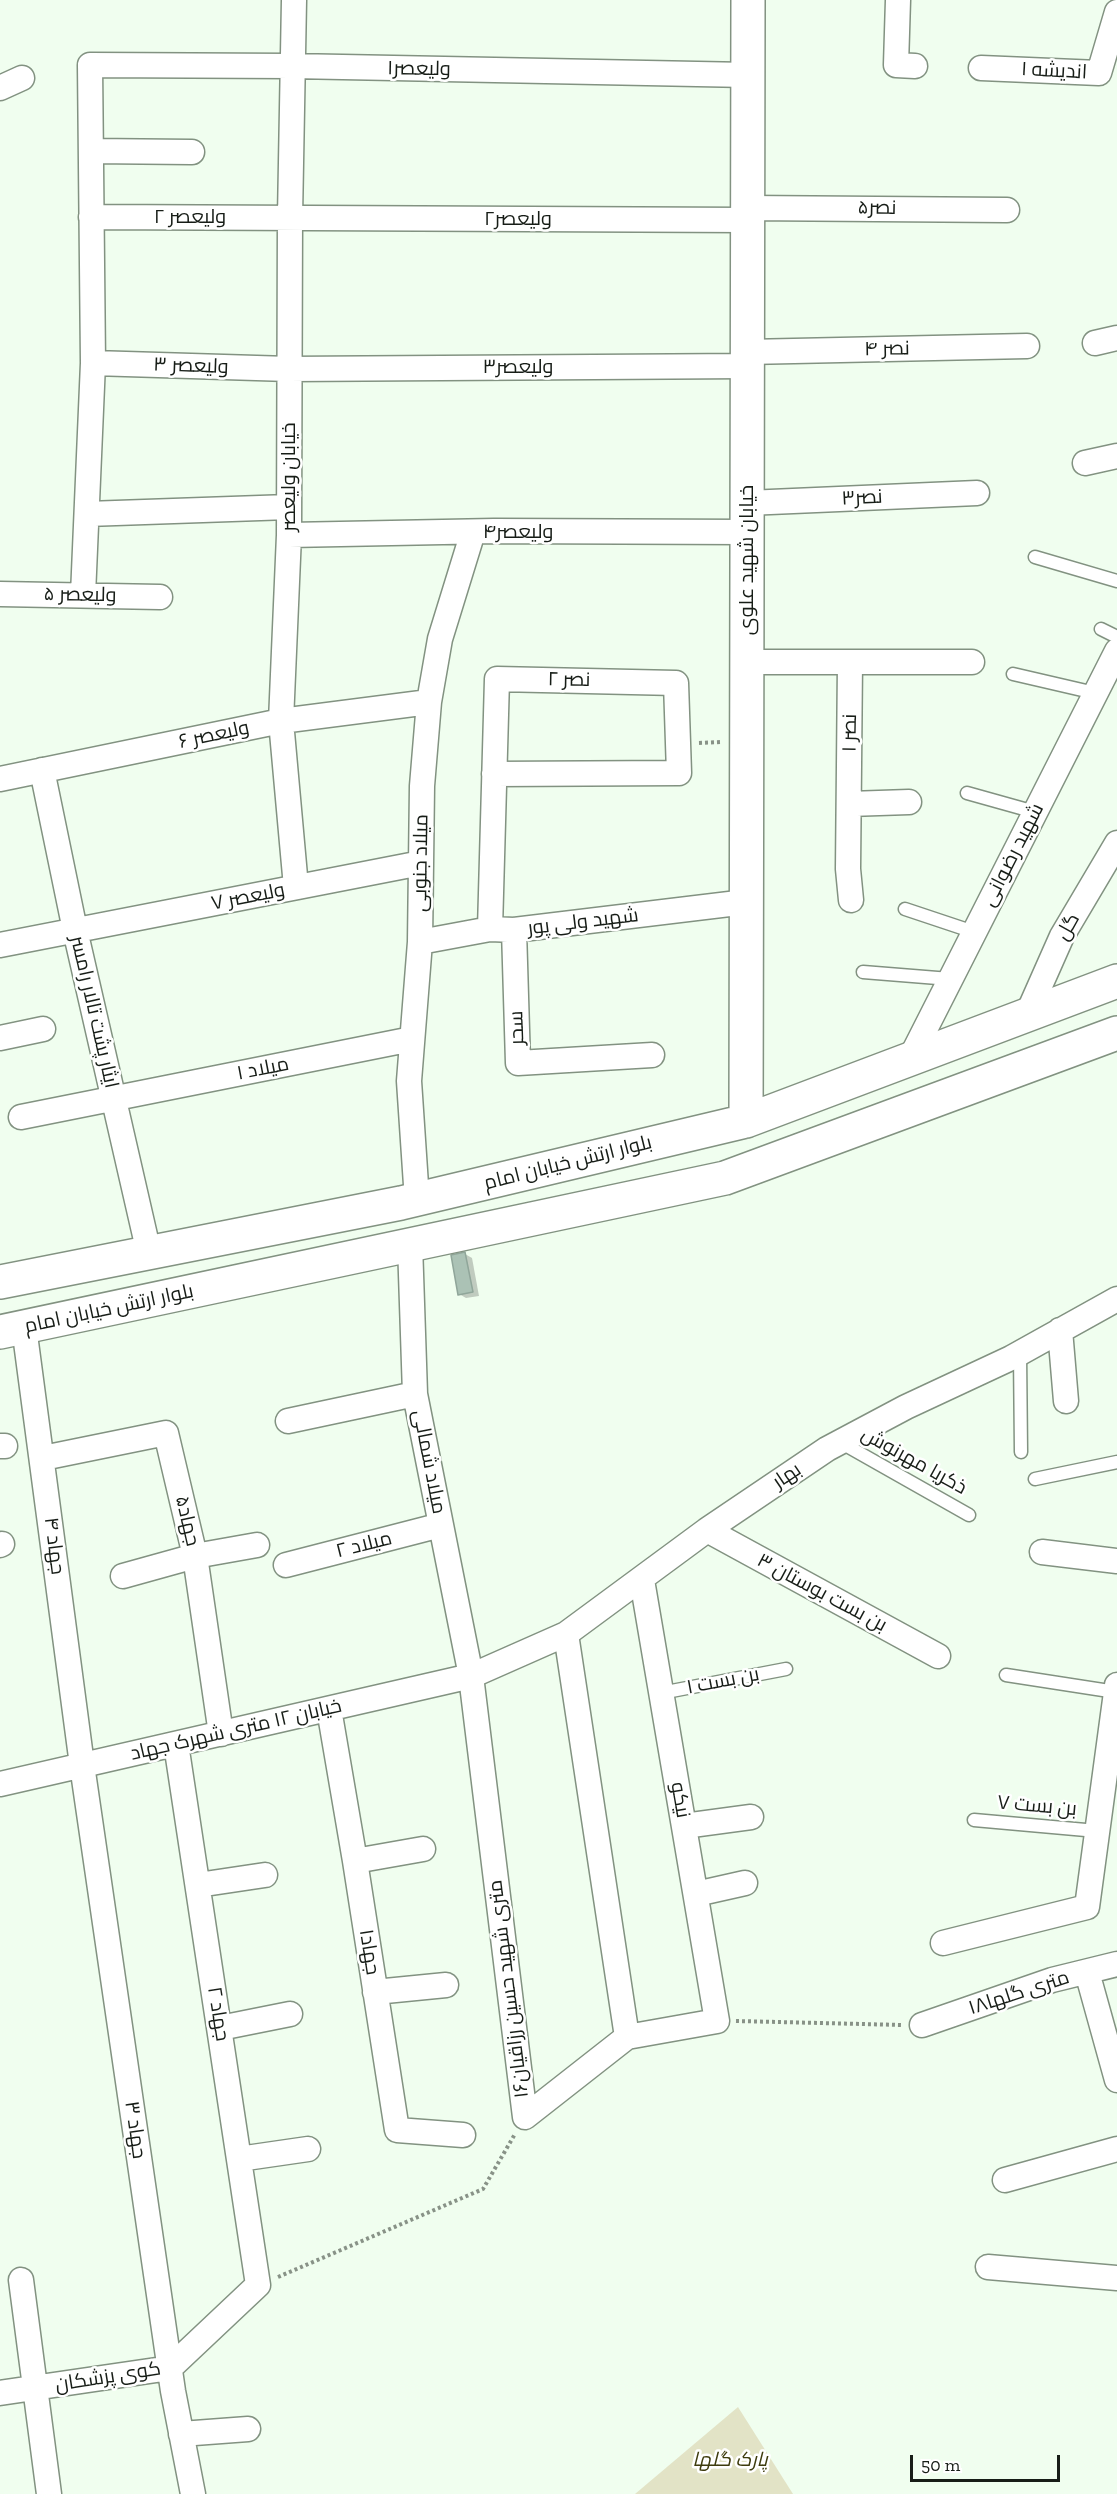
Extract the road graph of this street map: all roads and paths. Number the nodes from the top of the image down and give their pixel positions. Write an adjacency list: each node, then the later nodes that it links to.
1 (294, 0): 5 (street, خیابان ولیعصر)
2 (748, 0): 8 (main road, خیابان شهید علوی)
3 (897, 0): 6 (street)
4 (1117, 12): 7 (street, اندیشه ۱)
5 (291, 66): 8 (street, ولیعصر۱); 11 (street, ولیعصر۱); 16 (street, خیابان ولیعصر)
6 (915, 66)
7 (981, 68)
8 (748, 75): 14 (main road, خیابان شهید علوی)
9 (22, 78): 10 (street)
10 (0, 88)
11 (91, 151): 12 (street); 15 (street)
12 (192, 152)
13 (1007, 210): 14 (street, نصر۵)
14 (747, 214): 16 (street, ولیعصر۲); 18 (main road, خیابان شهید علوی)
15 (91, 217): 16 (street, ولیعصر ۲); 19 (street)
16 (290, 217): 20 (street, خیابان ولیعصر)
17 (1026, 346): 18 (street, نصر ۴)
18 (747, 359): 20 (street, ولیعصر۳); 26 (main road, خیابان شهید علوی)
19 (93, 363): 20 (street, ولیعصر ۳); 25 (street)
20 (289, 369): 24 (street, خیابان ولیعصر)
21 (1117, 456): 22 (street)
22 (1085, 463)
23 (977, 493): 26 (street, نصر۳)
24 (289, 507): 25 (street); 28 (street, خیابان ولیعصر)
25 (87, 514): 32 (street)
26 (747, 518): 27 (street, ولیعصر۴); 37 (main road, خیابان شهید علوی)
27 (473, 532): 28 (street, ولیعصر۴); 42 (street, میلاد جنوبی)
28 (289, 535): 43 (street, خیابان ولیعصر)
29 (1035, 557): 30 (lane)
30 (1117, 581)
31 (0, 594): 32 (street, ولیعصر ۵)
32 (83, 595): 33 (street, ولیعصر ۵)
33 (160, 597)
34 (1101, 629): 35 (lane)
35 (1117, 637)
36 (1117, 651): 41 (street, شهید رضوانی)
37 (747, 662): 38 (street); 44 (main road, خیابان شهید علوی)
38 (850, 662): 39 (street); 51 (street, نصر ۱)
39 (972, 662)
40 (1013, 674): 41 (lane)
41 (1095, 693): 52 (street, شهید رضوانی)
42 (429, 702): 43 (street, ولیعصر ۶); 54 (street, میلاد جنوبی)
43 (281, 721): 46 (street, ولیعصر ۶); 55 (street, خیابان ولیعصر)
44 (747, 741): 45 (path); 57 (main road, خیابان شهید علوی)
45 (678, 743): 47 (street, نصر ۲); 47 (street, نصر ۲)
46 (42, 770): 48 (street, ولیعصر ۶); 60 (street, ایثار پشت تالار رامسر)
47 (494, 774): 59 (street, نصر ۲)
48 (0, 779)
49 (967, 793): 52 (lane)
50 (909, 802): 51 (street)
51 (849, 804): 56 (street, نصر ۱)
52 (1035, 812): 62 (street, شهید رضوانی)
53 (1117, 843): 68 (street, گل)
54 (421, 863): 55 (street, ولیعصر ۷); 63 (street, میلاد جنوبی)
55 (296, 887): 60 (street, ولیعصر ۷)
56 (851, 900)
57 (746, 902): 61 (street, شهید ولی پور); 77 (main road, خیابان شهید علوی)
58 (905, 909): 62 (lane)
59 (490, 929): 61 (street, شهید ولی پور); 63 (street, شهید ولی پور)
60 (75, 930): 64 (street, ولیعصر ۷); 75 (street, ایثار پشت تالار رامسر)
61 (514, 930): 73 (street, سحر)
62 (974, 932): 66 (street, شهید رضوانی)
63 (420, 942): 72 (street, میلاد جنوبی)
64 (0, 945)
65 (863, 972): 66 (lane)
66 (950, 980): 74 (street, شهید رضوانی)
67 (1117, 981): 68 (main road, بلوار ارتش خیابان امام)
68 (1027, 1015): 74 (main road, بلوار ارتش خیابان امام)
69 (43, 1029): 71 (street)
70 (1117, 1033): 79 (main road, بلوار ارتش خیابان امام)
71 (0, 1038)
72 (412, 1039): 75 (street, میلاد ۱); 78 (street, میلاد جنوبی)
73 (652, 1055)
74 (910, 1059): 77 (main road, بلوار ارتش خیابان امام)
75 (114, 1100): 76 (street, میلاد ۱); 80 (street, ایثار پشت تالار رامسر)
76 (21, 1117)
77 (746, 1120): 78 (main road, بلوار ارتش خیابان امام)
78 (417, 1200): 80 (main road, بلوار ارتش خیابان امام)
79 (410, 1244): 83 (main road, بلوار ارتش خیابان امام); 86 (street, میلاد شمالی)
80 (148, 1253): 81 (main road, بلوار ارتش خیابان امام)
81 (0, 1282)
82 (1117, 1299): 84 (street, بهار)
83 (12, 1330): 91 (street, جهاد ۴)
84 (1060, 1330): 85 (street, بهار); 87 (street)
85 (1020, 1353): 89 (street, بهار); 90 (lane)
86 (415, 1394): 88 (street); 95 (street, میلاد شمالی)
87 (1066, 1401)
88 (288, 1421)
89 (840, 1442): 94 (lane, ذکریا مهرنوش); 96 (street, بهار)
90 (1022, 1452)
91 (43, 1458): 99 (street, جهاد۵); 114 (street, جهاد ۴)
92 (1117, 1462): 93 (lane)
93 (1035, 1479)
94 (969, 1515)
95 (441, 1525): 101 (street, میلاد ۲); 108 (street, میلاد شمالی)
96 (707, 1530): 103 (street, بهار); 105 (street, بن بست بوستان ۳)
97 (256, 1545): 99 (street)
98 (1042, 1552): 100 (street)
99 (195, 1556): 102 (street); 112 (street, جهاد۵)
100 (1117, 1561)
101 (286, 1565)
102 (123, 1576)
103 (642, 1580): 104 (street, بهار); 110 (street, نیکو)
104 (566, 1634): 108 (street, بهار); 135 (street)
105 (938, 1656)
106 (786, 1669): 110 (lane, بن بست ۱)
107 (1006, 1675): 109 (lane)
108 (471, 1676): 111 (street, خیابان ۱۲ متری شهرک جهاد); 137 (street, ۱۶متری شهید حسین رزاقیان)
109 (1117, 1690): 119 (street)
110 (661, 1693): 118 (street, نیکو)
111 (329, 1709): 112 (street, خیابان ۱۲ متری شهرک جهاد); 121 (street, جهاد۱)
112 (221, 1734): 113 (street, خیابان ۱۲ متری شهرک جهاد)
113 (176, 1744): 114 (street, خیابان ۱۲ متری شهرک جهاد); 124 (street, جهاد ۲)
114 (82, 1765): 115 (street, خیابان ۱۲ متری شهرک جهاد); 147 (street, جهاد ۳)
115 (0, 1784)
116 (752, 1816): 118 (street)
117 (974, 1820): 119 (lane, بن بست ۷)
118 (684, 1826): 125 (street, نیکو)
119 (1107, 1832): 126 (street)
120 (423, 1850): 121 (street)
121 (355, 1861): 130 (street, جهاد۱)
122 (265, 1875): 124 (street)
123 (746, 1883): 125 (street)
124 (198, 1885): 134 (street, جهاد ۲)
125 (696, 1894): 132 (street, نیکو)
126 (944, 1943)
127 (1117, 1964): 128 (street, ۱۸متری گلها)
128 (1087, 1972): 133 (street, ۱۸متری گلها); 136 (street)
129 (446, 1985): 130 (street)
130 (375, 1992): 138 (street, جهاد۱)
131 (290, 2014): 134 (street)
132 (717, 2020): 133 (path); 135 (street, ۱۶متری شهید حسین رزاقیان)
133 (922, 2025)
134 (220, 2028): 141 (street, جهاد ۲)
135 (627, 2037): 137 (street, ۱۶متری شهید حسین رزاقیان)
136 (1117, 2080)
137 (525, 2116): 146 (path)
138 (464, 2135)
139 (308, 2149): 141 (street)
140 (1117, 2149): 142 (street)
141 (239, 2159): 146 (street, جهاد ۲)
142 (1005, 2180)
143 (988, 2267): 144 (street)
144 (1117, 2278)
145 (21, 2280): 148 (street, کوی پزشکان)
146 (258, 2285): 147 (street, کوی پزشکان)
147 (170, 2368): 148 (street, کوی پزشکان); 151 (street, جهاد ۳)
148 (34, 2388): 149 (street, کوی پزشکان); 152 (street, کوی پزشکان)
149 (0, 2393)
150 (248, 2429): 151 (street)
151 (181, 2434): 153 (street, جهاد ۳)
152 (49, 2494)
153 (193, 2494)

